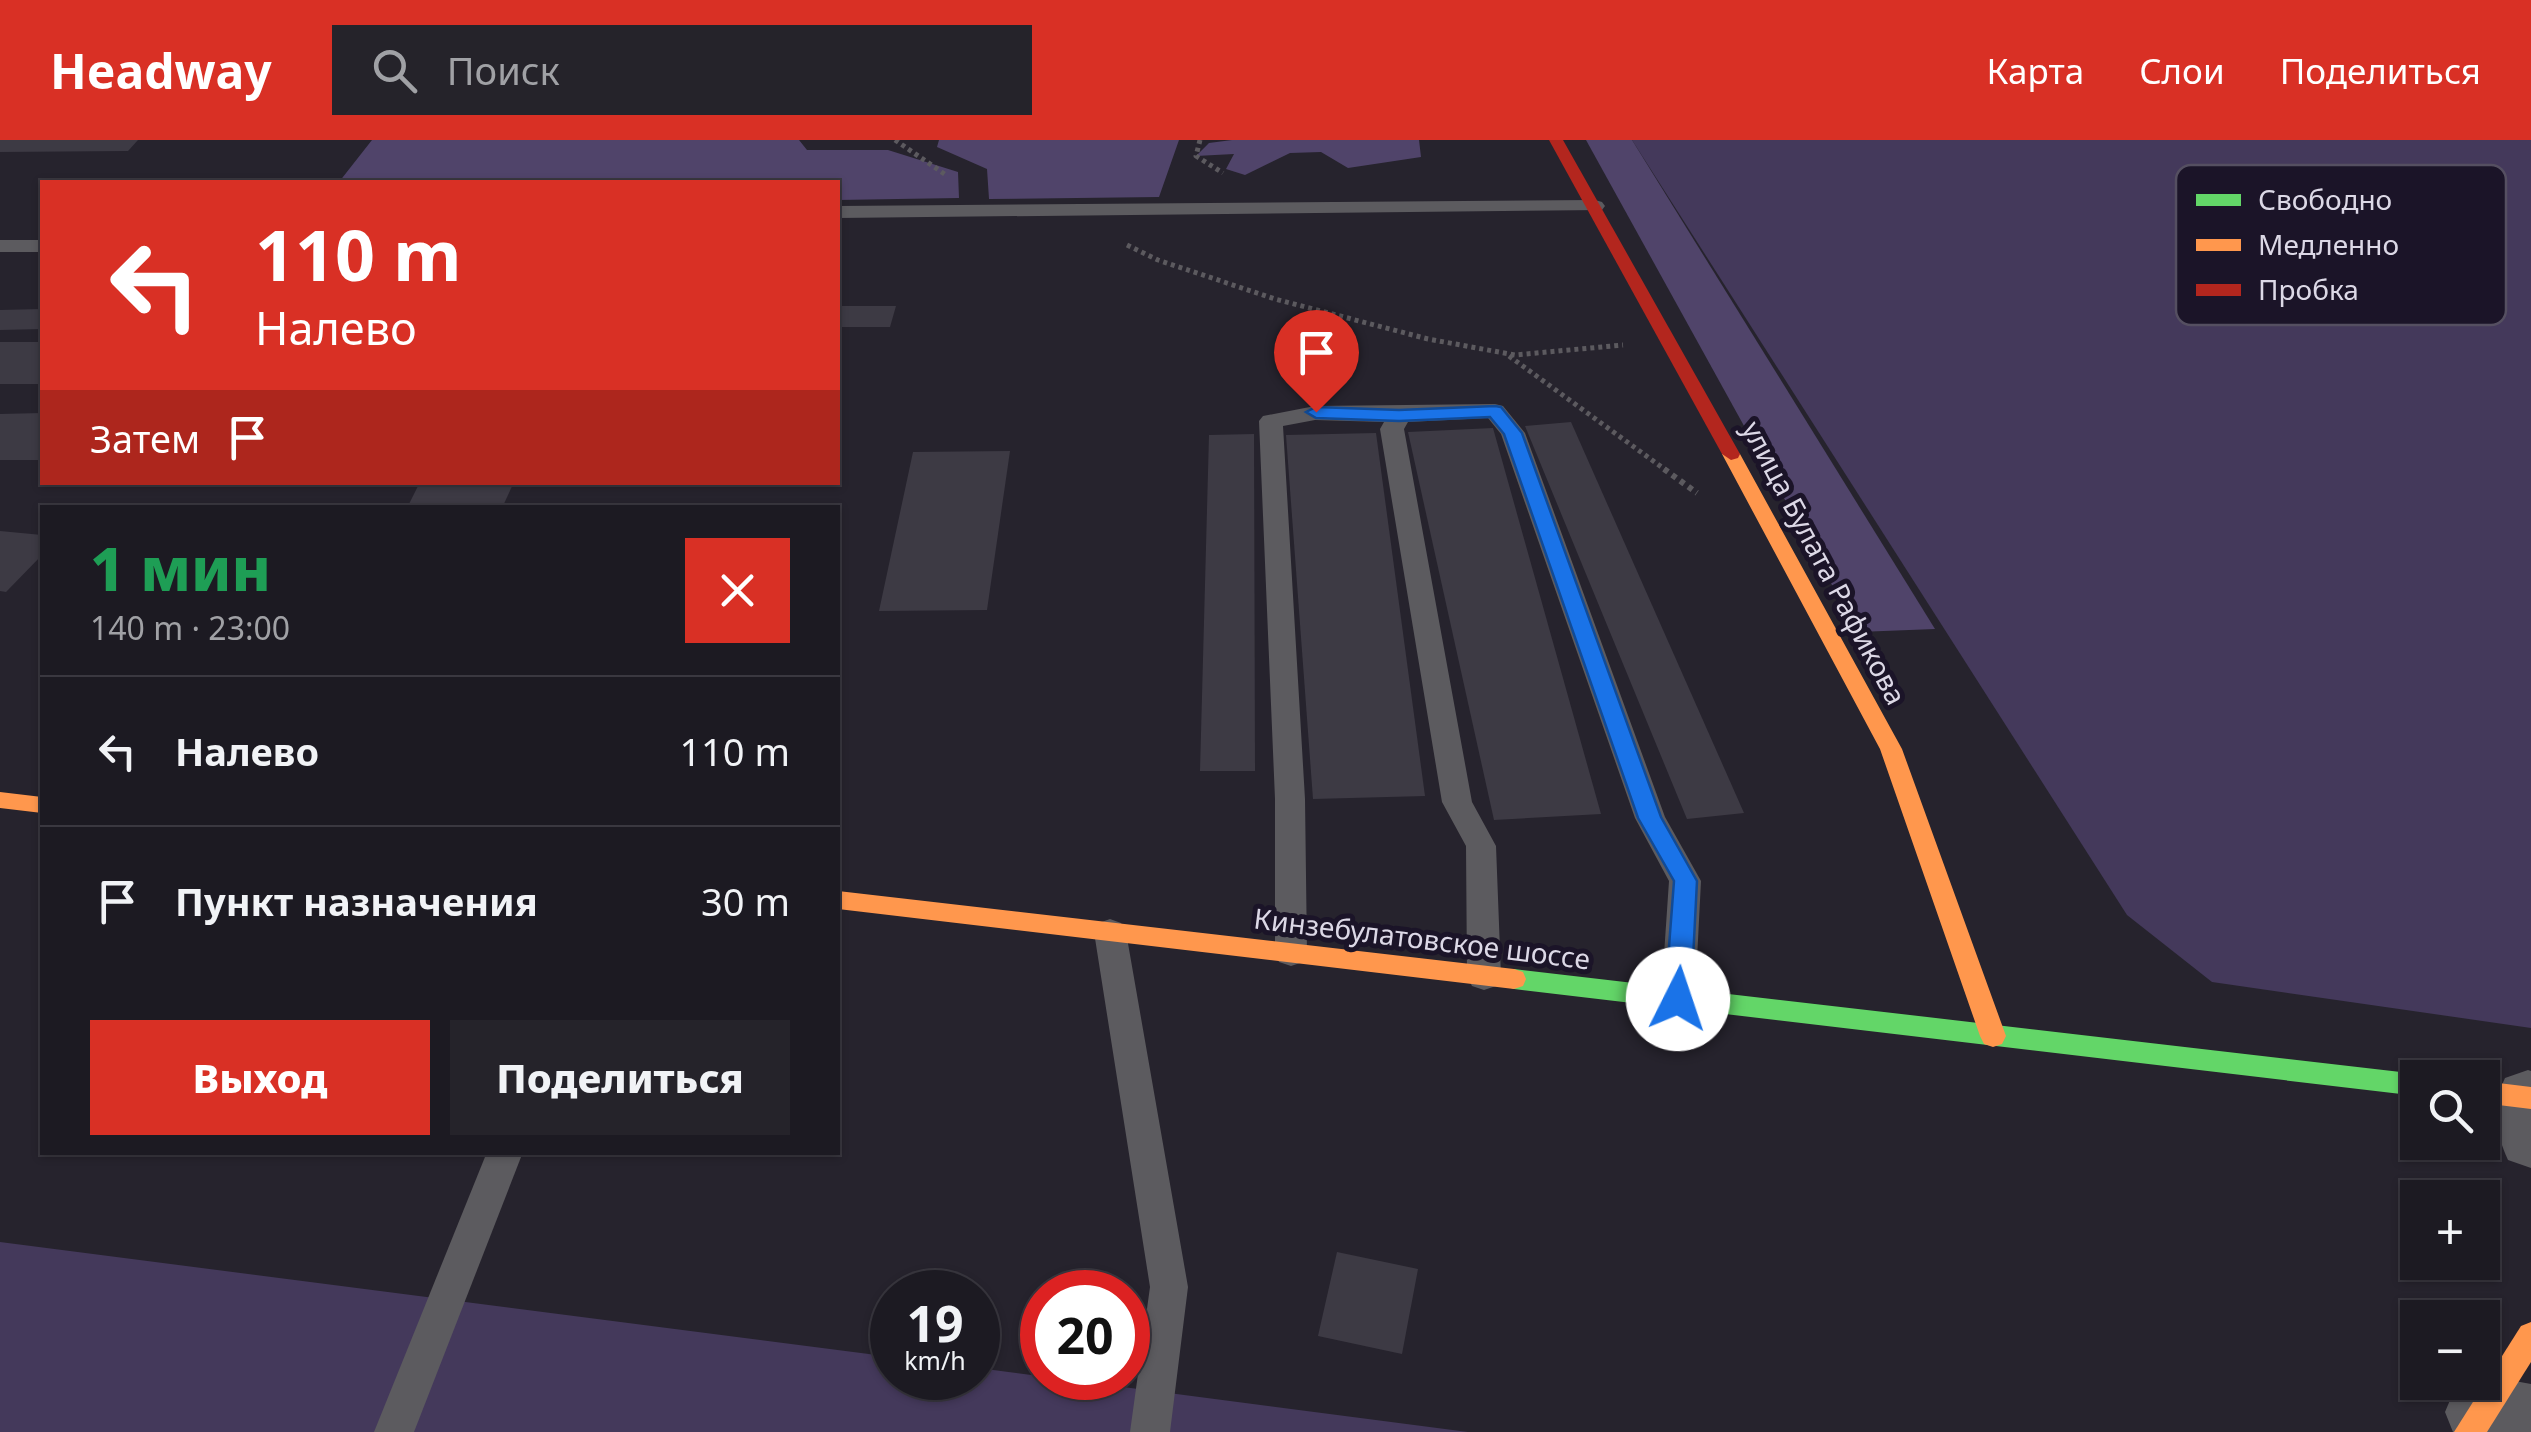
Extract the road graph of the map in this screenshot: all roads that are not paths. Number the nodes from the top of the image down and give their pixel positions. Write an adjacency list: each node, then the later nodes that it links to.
1 (1556, 140): 2 (street, улица Булата Рафикова)
2 (1595, 206): 3 (lane); 14 (street, улица Булата Рафикова)
3 (840, 212)
4 (0, 246): 5 (lane)
5 (40, 246)
6 (1399, 416): 11 (lane); 12 (lane); 13 (lane)
7 (0, 800): 8 (street)
8 (40, 805)
9 (840, 900): 10 (street, Кинзебулатовское шоссе)
10 (1110, 932): 11 (street, Кинзебулатовское шоссе); 20 (lane)
11 (1291, 954): 12 (street, Кинзебулатовское шоссе)
12 (1484, 976): 13 (street, Кинзебулатовское шоссе)
13 (1678, 999): 14 (street, Кинзебулатовское шоссе)
14 (1992, 1036): 15 (street, Кинзебулатовское шоссе)
15 (2400, 1083)
16 (504, 1155): 19 (lane)
17 (2531, 1336): 18 (street)
18 (2494, 1421)
19 (394, 1432)
20 (1150, 1432)

